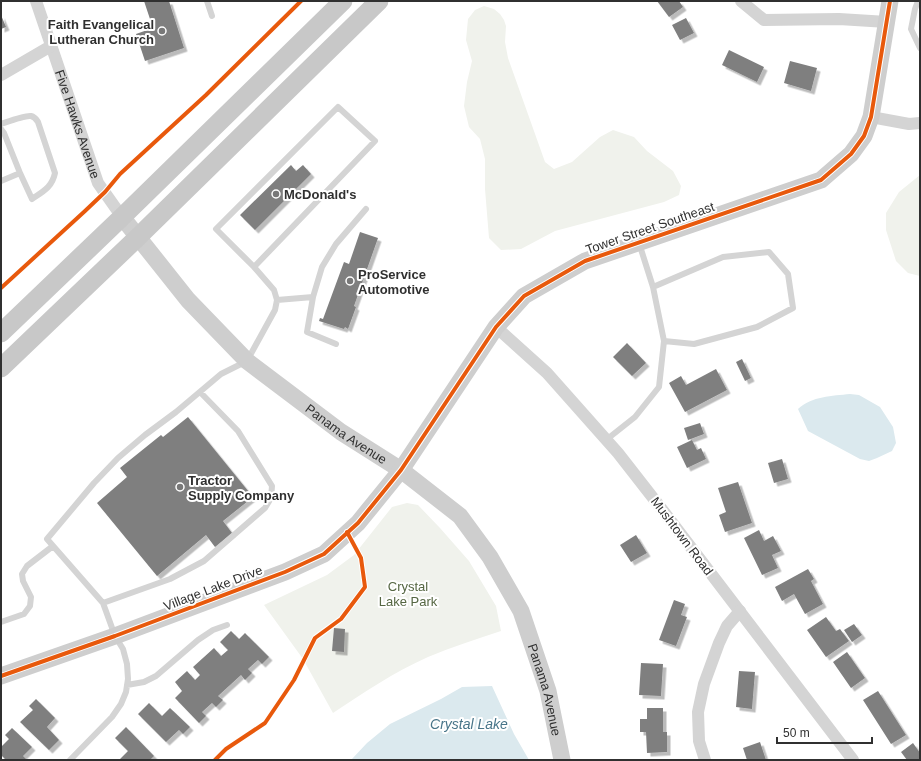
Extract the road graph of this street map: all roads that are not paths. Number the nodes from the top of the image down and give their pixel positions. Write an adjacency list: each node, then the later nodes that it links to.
1 (36, 1): 10 (street, Five Hawks Avenue)
2 (207, 1): 8 (lane)
3 (343, 1): 20 (main road)
4 (379, 1): 21 (main road)
5 (741, 1): 9 (street)
6 (890, 1): 9 (street, Tower Street Southeast)
7 (918, 1): 11 (lane)
8 (212, 16)
9 (887, 22): 13 (street, Tower Street Southeast)
10 (51, 46): 12 (street); 20 (street, Five Hawks Avenue)
11 (920, 48)
12 (1, 75)
13 (871, 117): 14 (street); 22 (street, Tower Street Southeast)
14 (920, 123)
15 (1, 124): 17 (lane)
16 (1, 129): 17 (lane)
17 (20, 173): 18 (lane)
18 (1, 181)
19 (366, 209): 25 (lane)
20 (122, 217): 21 (street, Five Hawks Avenue); 28 (main road)
21 (138, 237): 31 (street, Panama Avenue); 32 (main road)
22 (639, 243): 24 (lane); 27 (street, Tower Street Southeast)
23 (254, 267): 23 (lane); 26 (lane)
24 (653, 287): 29 (lane); 29 (lane)
25 (313, 297): 26 (lane); 30 (lane)
26 (277, 300): 31 (lane)
27 (496, 327): 34 (street, Mushtown Road); 35 (street, Tower Street Southeast)
28 (1, 333)
29 (664, 341): 34 (lane)
30 (336, 344)
31 (247, 361): 33 (lane); 35 (street, Panama Avenue)
32 (1, 368)
33 (200, 392): 36 (lane); 37 (lane)
34 (606, 440): 38 (street, Mushtown Road)
35 (401, 470): 41 (street, Village Lake Drive); 45 (street, Panama Avenue)
36 (53, 546): 37 (lane); 39 (lane)
37 (103, 603): 41 (lane)
38 (740, 611): 46 (street); 47 (street, Mushtown Road)
39 (1, 622)
40 (227, 625): 43 (lane)
41 (114, 636): 42 (street, Village Lake Drive); 43 (lane)
42 (1, 676)
43 (127, 685): 44 (lane)
44 (70, 760)
45 (562, 760)
46 (705, 760)
47 (852, 760)

